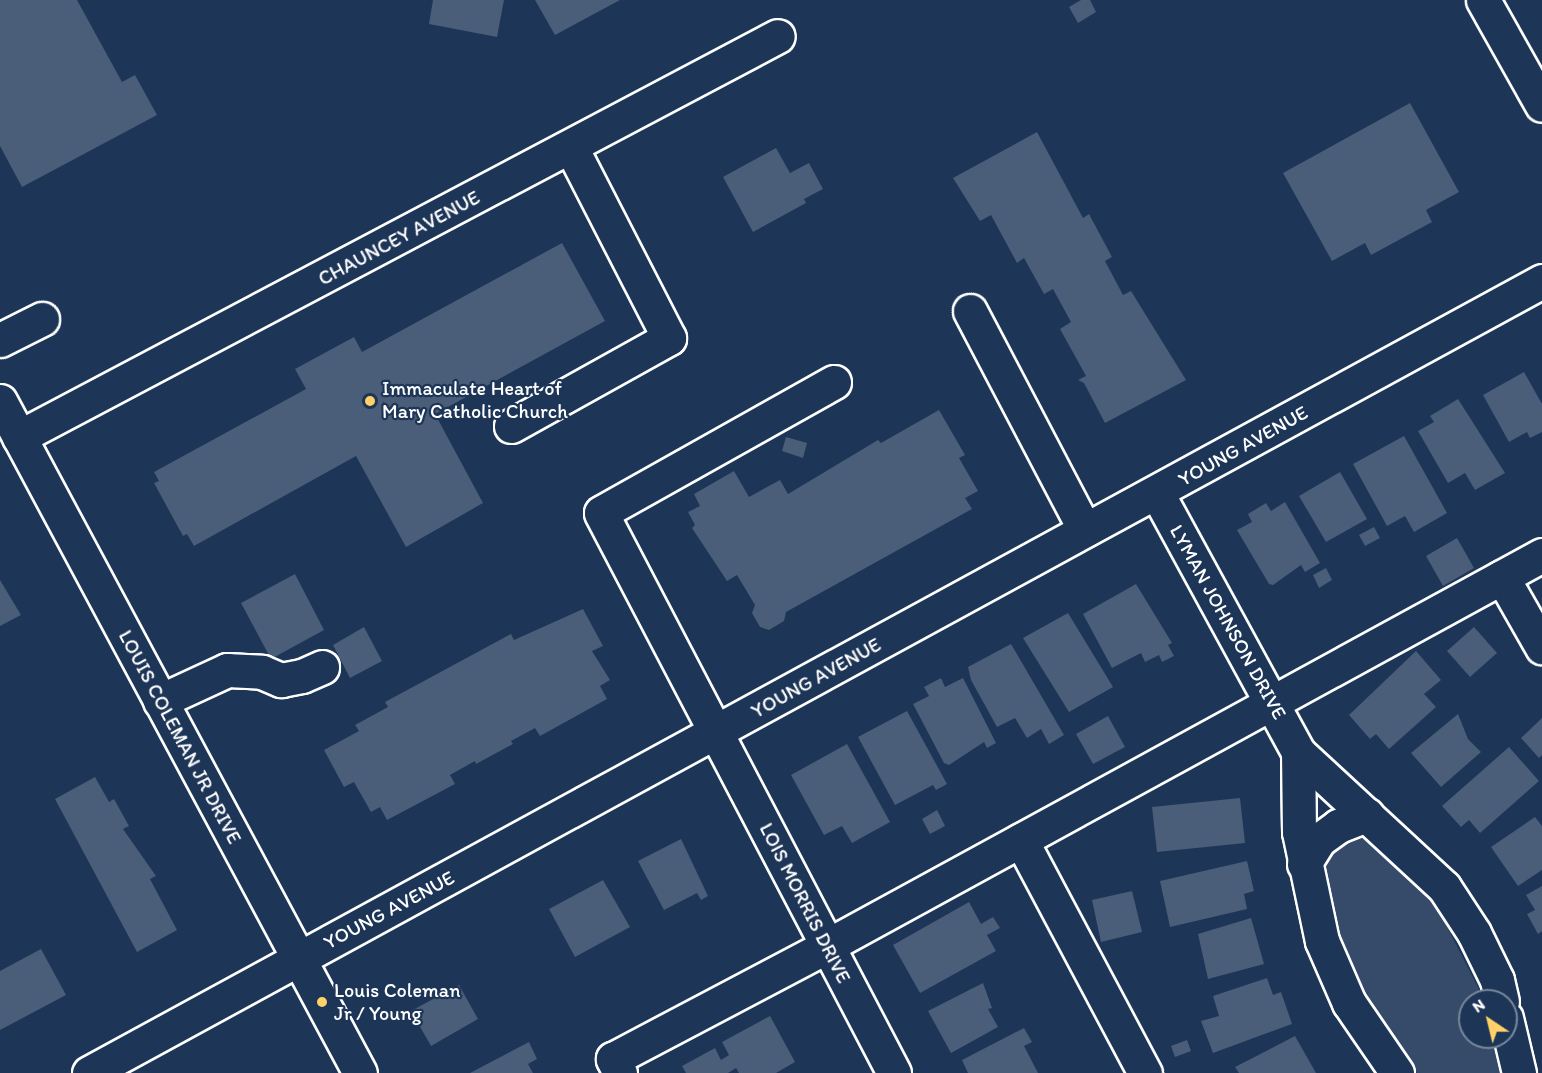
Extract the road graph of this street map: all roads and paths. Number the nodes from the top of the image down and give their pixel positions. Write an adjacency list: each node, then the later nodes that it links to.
1 (1483, 0): 3 (street)
2 (778, 36): 4 (street, CHAUNCEY AVENUE)
3 (1542, 105)
4 (571, 147): 11 (street); 12 (street, CHAUNCEY AVENUE)
5 (1542, 281): 13 (street, YOUNG AVENUE)
6 (970, 311): 14 (street)
7 (42, 319): 8 (street)
8 (0, 340)
9 (834, 382): 21 (street, LOIS MORRIS DRIVE)
10 (0, 401): 12 (street, LOUIS COLEMAN JR DRIVE)
11 (511, 426)
12 (19, 437): 19 (street, LOUIS COLEMAN JR DRIVE)
13 (1157, 493): 14 (street, YOUNG AVENUE); 20 (street, LYMAN JOHNSON DRIVE)
14 (1085, 530): 21 (street, YOUNG AVENUE)
15 (1542, 555): 16 (street)
16 (1502, 577): 17 (street); 20 (street)
17 (1542, 646)
18 (322, 667): 19 (street)
19 (160, 701): 27 (street, LOUIS COLEMAN JR DRIVE)
20 (1271, 702): 22 (street, LYMAN JOHNSON DRIVE); 24 (street)
21 (718, 732): 26 (street, LOIS MORRIS DRIVE); 27 (street, YOUNG AVENUE)
22 (1298, 752): 23 (street, LYMAN JOHNSON DRIVE); 25 (street, LYMAN JOHNSON DRIVE)
23 (1367, 815): 25 (street); 28 (street, LYMAN JOHNSON DRIVE)
24 (1021, 840): 26 (street); 35 (street)
25 (1304, 864): 36 (street, LYMAN JOHNSON DRIVE)
26 (827, 946): 33 (street); 34 (street, LOIS MORRIS DRIVE)
27 (299, 959): 31 (street, YOUNG AVENUE); 32 (street, LOUIS COLEMAN JR DRIVE)
28 (1499, 989)
29 (1513, 1049): 30 (street)
30 (1517, 1070)
31 (88, 1073)
32 (360, 1073)
33 (620, 1073)
34 (894, 1073)
35 (1145, 1073)
36 (1398, 1073)

